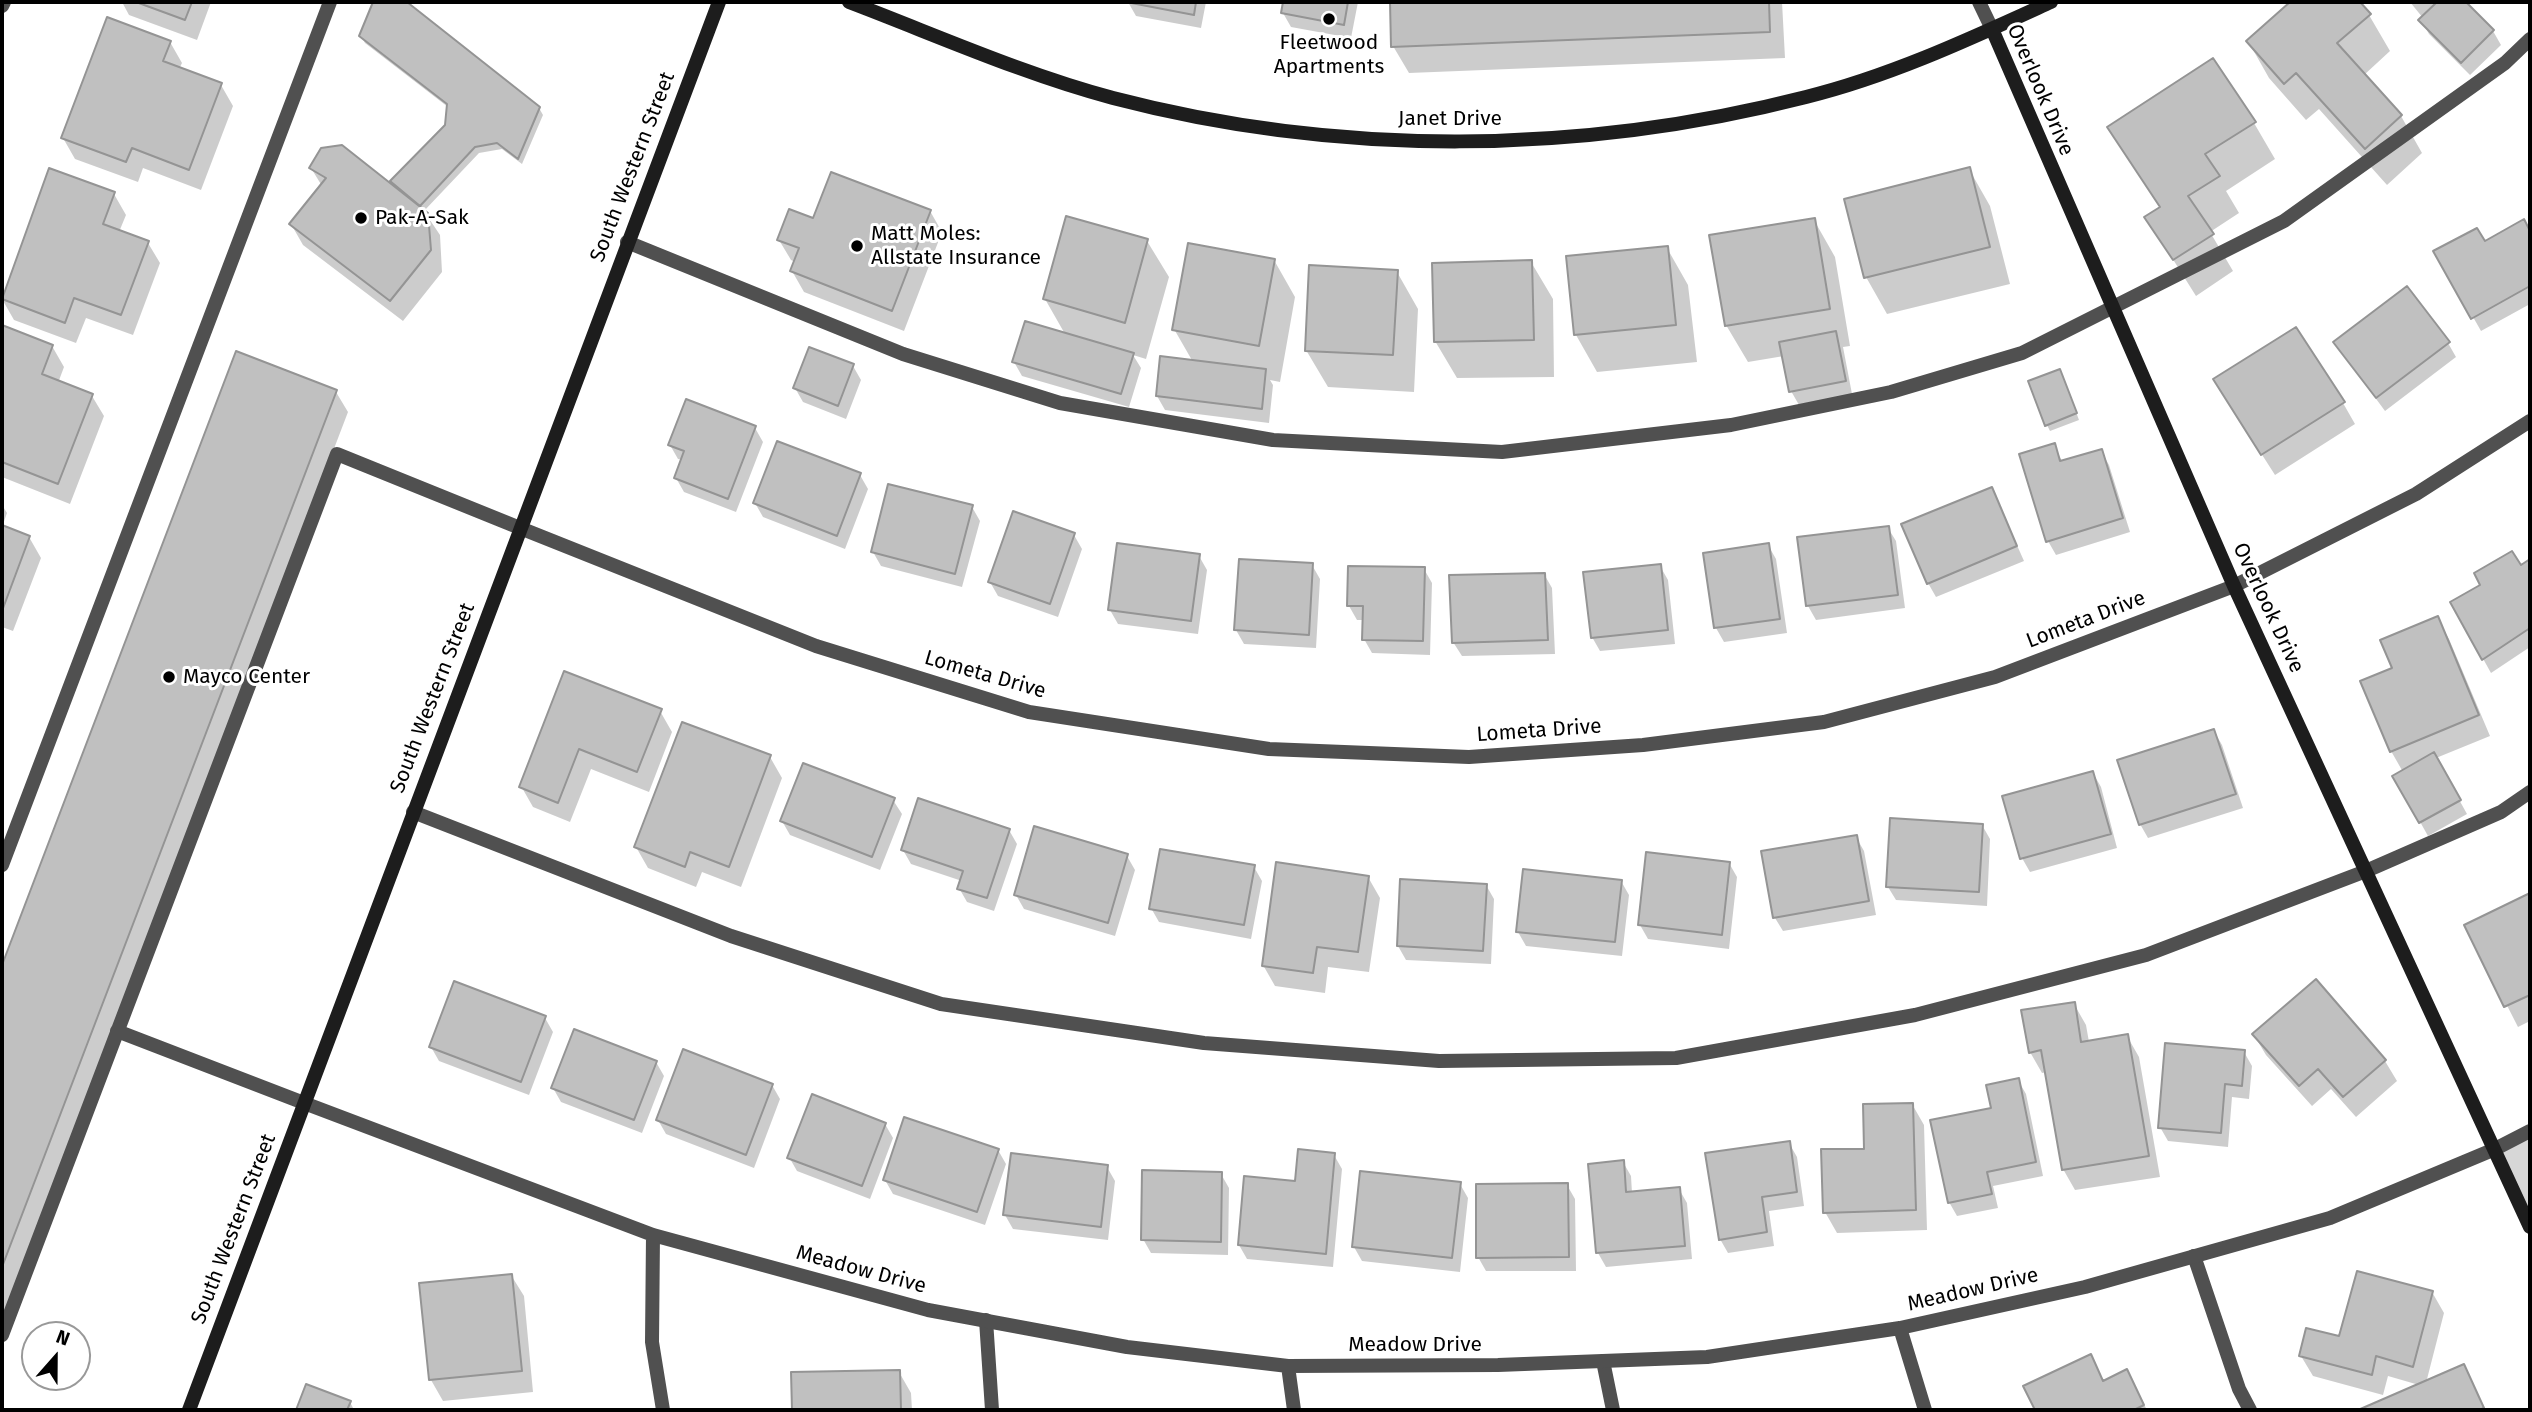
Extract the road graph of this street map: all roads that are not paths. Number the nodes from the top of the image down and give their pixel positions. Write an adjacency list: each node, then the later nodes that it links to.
1 (330, 2): 15 (street)
2 (719, 2): 8 (street, South Western Street)
3 (849, 2): 6 (street, Janet Drive)
4 (1979, 2): 6 (street, Overlook Drive)
5 (2051, 2): 6 (street, Janet Drive)
6 (1992, 29): 9 (street, Overlook Drive)
7 (2530, 39): 9 (street)
8 (627, 242): 9 (street); 11 (street, South Western Street)
9 (2112, 307): 12 (street, Overlook Drive)
10 (2530, 421): 12 (street, Lometa Drive)
11 (520, 527): 12 (street, Lometa Drive); 14 (street, South Western Street); 17 (street, Lometa Drive)
12 (2234, 586): 16 (street, Overlook Drive)
13 (2530, 792): 16 (street)
14 (413, 812): 16 (street); 18 (street, South Western Street)
15 (2, 865)
16 (2366, 871): 20 (street, Overlook Drive)
17 (117, 1031): 18 (street, Meadow Drive); 26 (street)
18 (304, 1103): 22 (street, Meadow Drive); 29 (street, South Western Street)
19 (2530, 1131): 20 (street, Meadow Drive)
20 (2495, 1149): 21 (street, Overlook Drive); 23 (street, Meadow Drive)
21 (2530, 1227)
22 (653, 1235): 24 (street, Meadow Drive); 30 (street)
23 (2194, 1256): 25 (street, Meadow Drive); 35 (street)
24 (986, 1320): 28 (street, Meadow Drive); 31 (street)
25 (1900, 1328): 27 (street, Meadow Drive); 34 (street)
26 (2, 1335)
27 (1604, 1361): 28 (street, Meadow Drive); 33 (street)
28 (1288, 1366): 32 (street)
29 (189, 1410)
30 (663, 1410)
31 (992, 1410)
32 (1294, 1410)
33 (1613, 1410)
34 (1926, 1410)
35 (2250, 1410)

